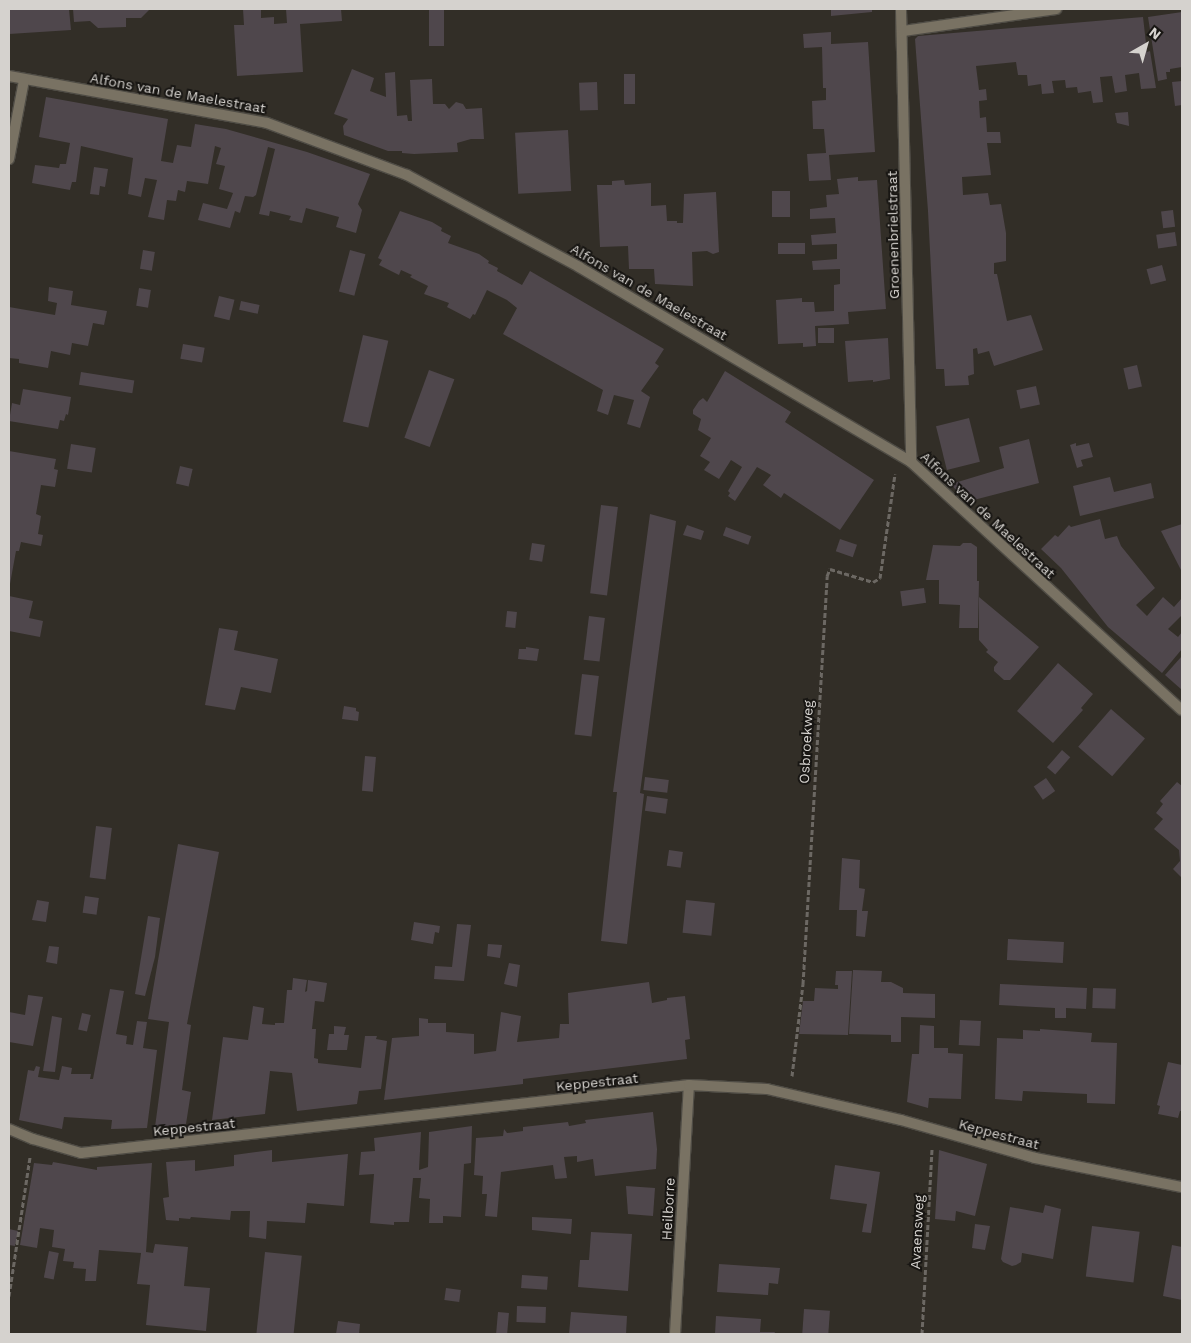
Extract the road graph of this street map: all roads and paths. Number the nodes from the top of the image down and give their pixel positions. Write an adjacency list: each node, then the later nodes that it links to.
1 (901, 9): 3 (street, Groenenbrielstraat)
2 (1056, 9): 3 (street)
3 (903, 31): 8 (street, Groenenbrielstraat)
4 (9, 76): 5 (street, Alfons van de Maelestraat)
5 (24, 80): 6 (street); 7 (street, Alfons van de Maelestraat)
6 (9, 159)
7 (898, 454): 8 (street, Alfons van de Maelestraat); 11 (path, Osbroekweg)
8 (911, 462): 9 (street, Alfons van de Maelestraat)
9 (1182, 710)
10 (689, 1085): 11 (street, Keppestraat); 14 (street, Keppestraat); 17 (street, Heilborre)
11 (789, 1095): 13 (street, Keppestraat)
12 (9, 1129): 14 (street, Keppestraat)
13 (933, 1131): 15 (street, Keppestraat); 18 (path, Avaensweg)
14 (33, 1139): 16 (path)
15 (1182, 1187)
16 (9, 1296)
17 (675, 1334)
18 (922, 1334)

